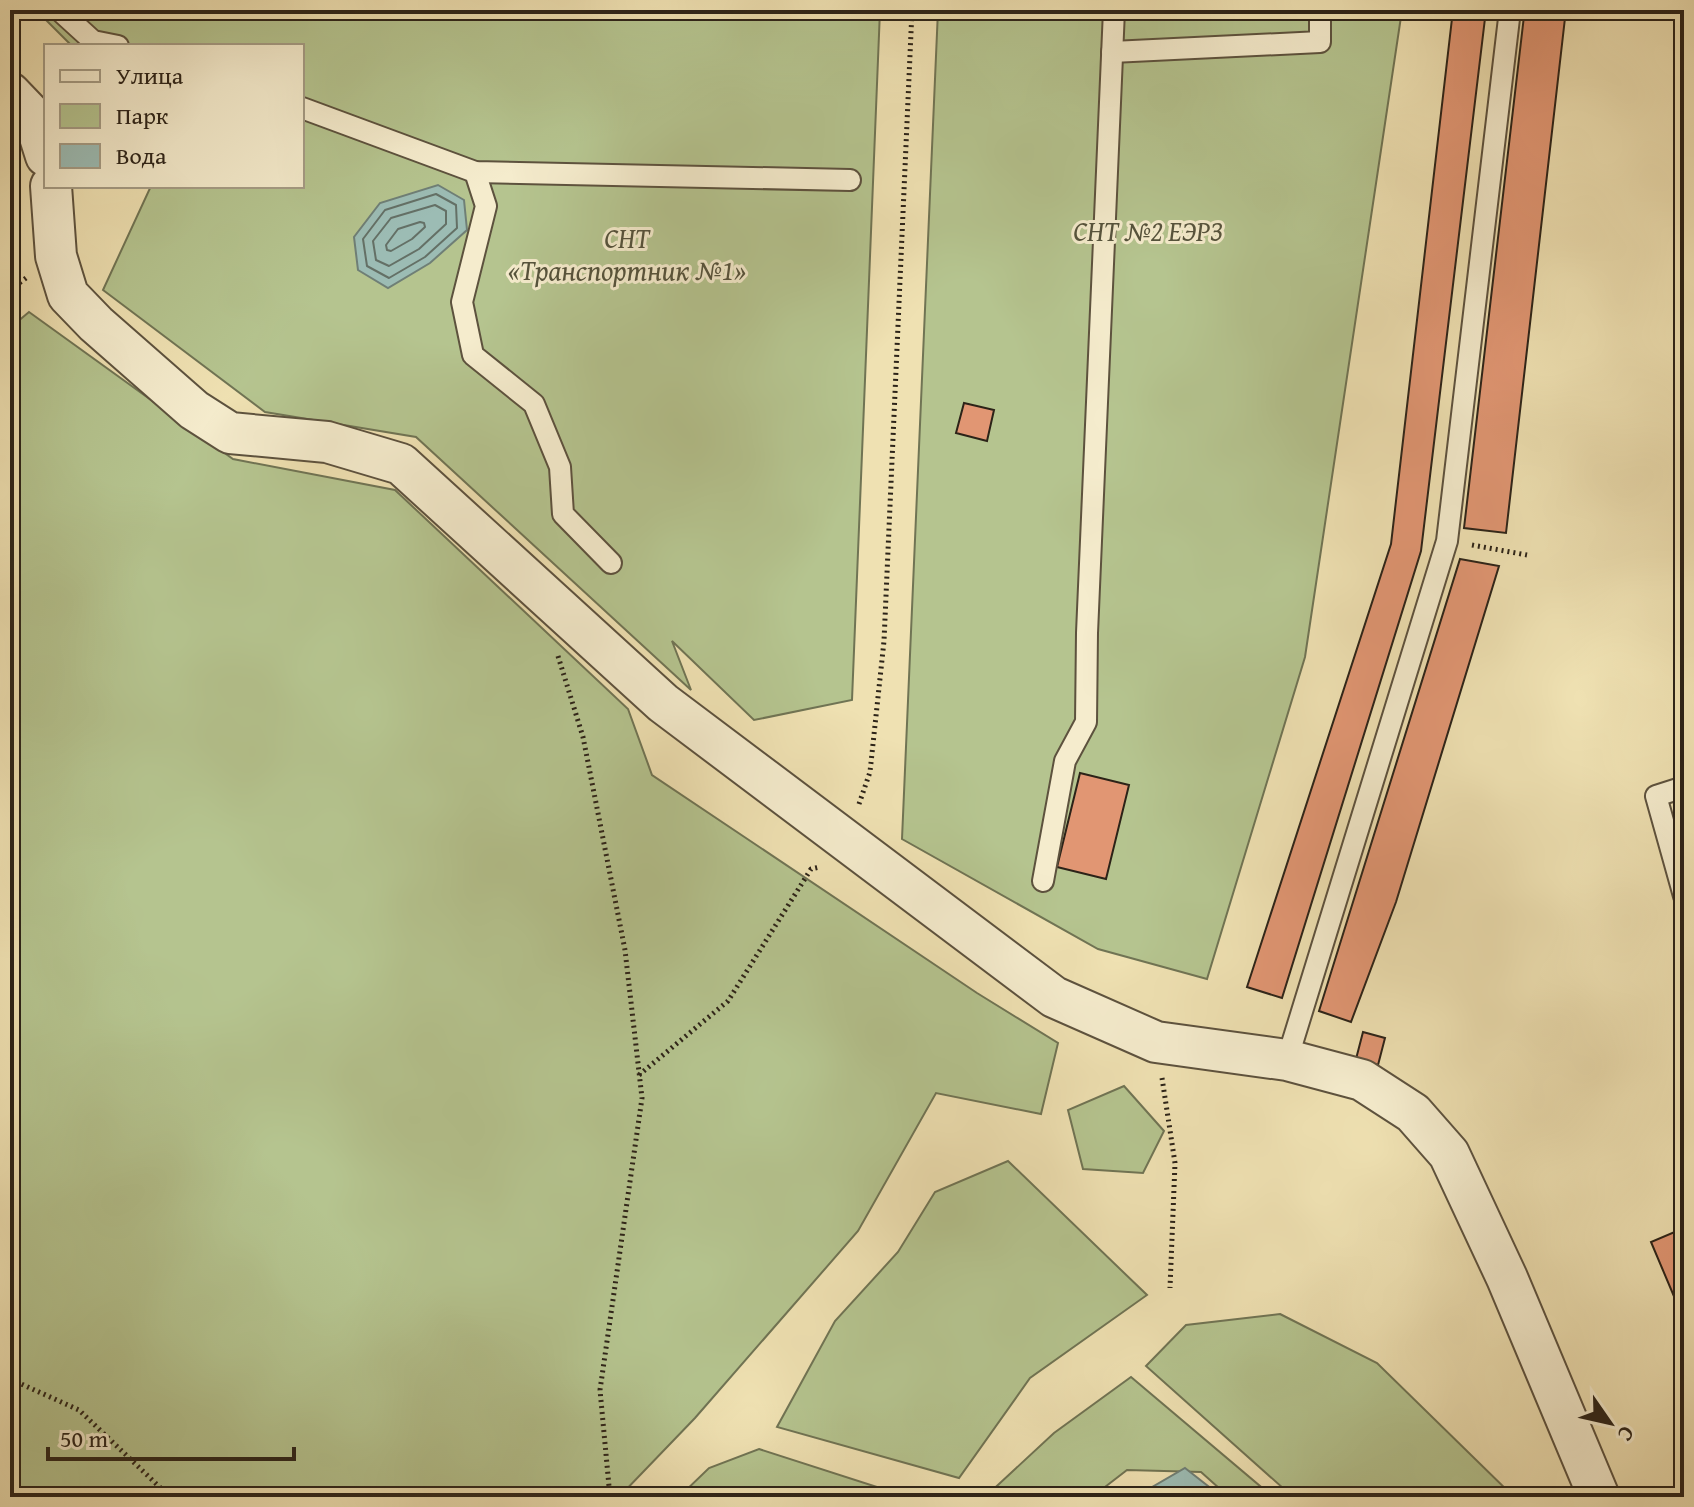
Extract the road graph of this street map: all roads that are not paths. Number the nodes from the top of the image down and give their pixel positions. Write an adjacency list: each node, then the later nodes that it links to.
1 (59, 10): 5 (lane)
2 (1114, 10): 6 (lane)
3 (1320, 10): 6 (lane)
4 (1510, 10): 17 (lane)
5 (108, 44)
6 (1112, 52): 15 (lane)
7 (10, 93): 9 (street)
8 (304, 109): 10 (lane)
9 (44, 150)
10 (475, 172): 11 (lane); 13 (lane)
11 (850, 180)
12 (51, 188): 17 (street)
13 (611, 563)
14 (1684, 787): 16 (lane)
15 (1043, 881)
16 (1684, 896)
17 (1287, 1060): 18 (street)
18 (1599, 1497)

